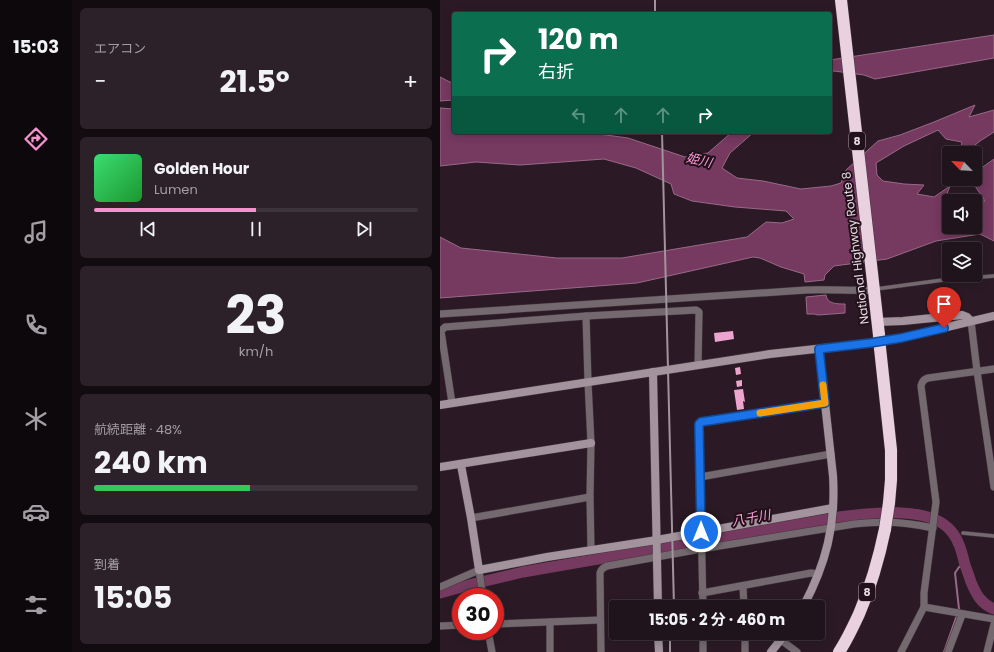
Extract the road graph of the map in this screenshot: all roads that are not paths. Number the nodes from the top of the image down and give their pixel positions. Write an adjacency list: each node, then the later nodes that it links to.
1 (841, 0): 3 (highway, National Highway Route 8 / 8)
2 (994, 276): 3 (lane)
3 (874, 290): 4 (street); 7 (highway, National Highway Route 8 / 8)
4 (440, 314)
5 (586, 316): 10 (street); 14 (street); 15 (street)
6 (994, 316): 8 (street)
7 (877, 318): 8 (street); 69 (highway, National Highway Route 8 / 8, bridge)
8 (971, 321): 9 (street); 12 (street)
9 (819, 349): 10 (street); 16 (street)
10 (698, 365): 13 (street)
11 (994, 369): 12 (street)
12 (977, 371): 24 (street); 29 (street)
13 (653, 372): 14 (street); 33 (street)
14 (588, 382): 15 (street); 19 (street)
15 (452, 403): 17 (street)
16 (825, 403): 18 (street); 20 (street)
17 (440, 404)
18 (701, 422): 23 (street)
19 (591, 444): 21 (street); 25 (street)
20 (831, 454): 23 (street); 26 (street)
21 (461, 464): 22 (street); 27 (street)
22 (440, 467)
23 (700, 477): 30 (street)
24 (994, 487)
25 (590, 498): 27 (street); 35 (street)
26 (833, 508): 28 (street); 30 (street)
27 (471, 518): 37 (street)
28 (832, 527): 29 (street); 34 (street); 38 (street)
29 (933, 528): 47 (street)
30 (701, 532): 33 (street); 34 (street)
31 (963, 533): 32 (lane)
32 (994, 536)
33 (657, 540): 35 (street); 36 (street)
34 (701, 549): 36 (street); 42 (street)
35 (591, 550): 37 (street)
36 (657, 557): 43 (street); 50 (street)
37 (480, 574): 40 (street); 41 (street)
38 (818, 574): 39 (street); 46 (street)
39 (743, 586): 42 (street); 45 (street)
40 (440, 587)
41 (482, 588)
42 (702, 592): 44 (street)
43 (658, 600)
44 (703, 600)
45 (744, 600)
46 (806, 600)
47 (924, 607): 48 (street); 70 (street)
48 (962, 614): 49 (street); 71 (street)
49 (994, 619)
50 (600, 620): 51 (street); 63 (street)
51 (550, 622): 52 (street); 62 (street)
52 (504, 624)
53 (994, 624): 72 (street)
54 (452, 625): 55 (street)
55 (440, 626)
56 (490, 640): 61 (street)
57 (658, 640): 64 (street)
58 (703, 640): 65 (street)
59 (745, 640): 66 (street)
60 (781, 640): 67 (street); 68 (street)
61 (492, 652)
62 (550, 652)
63 (601, 652)
64 (659, 652)
65 (703, 652)
66 (745, 652)
67 (771, 652)
68 (797, 652)
69 (839, 652)
70 (901, 652)
71 (948, 652)
72 (987, 652)

